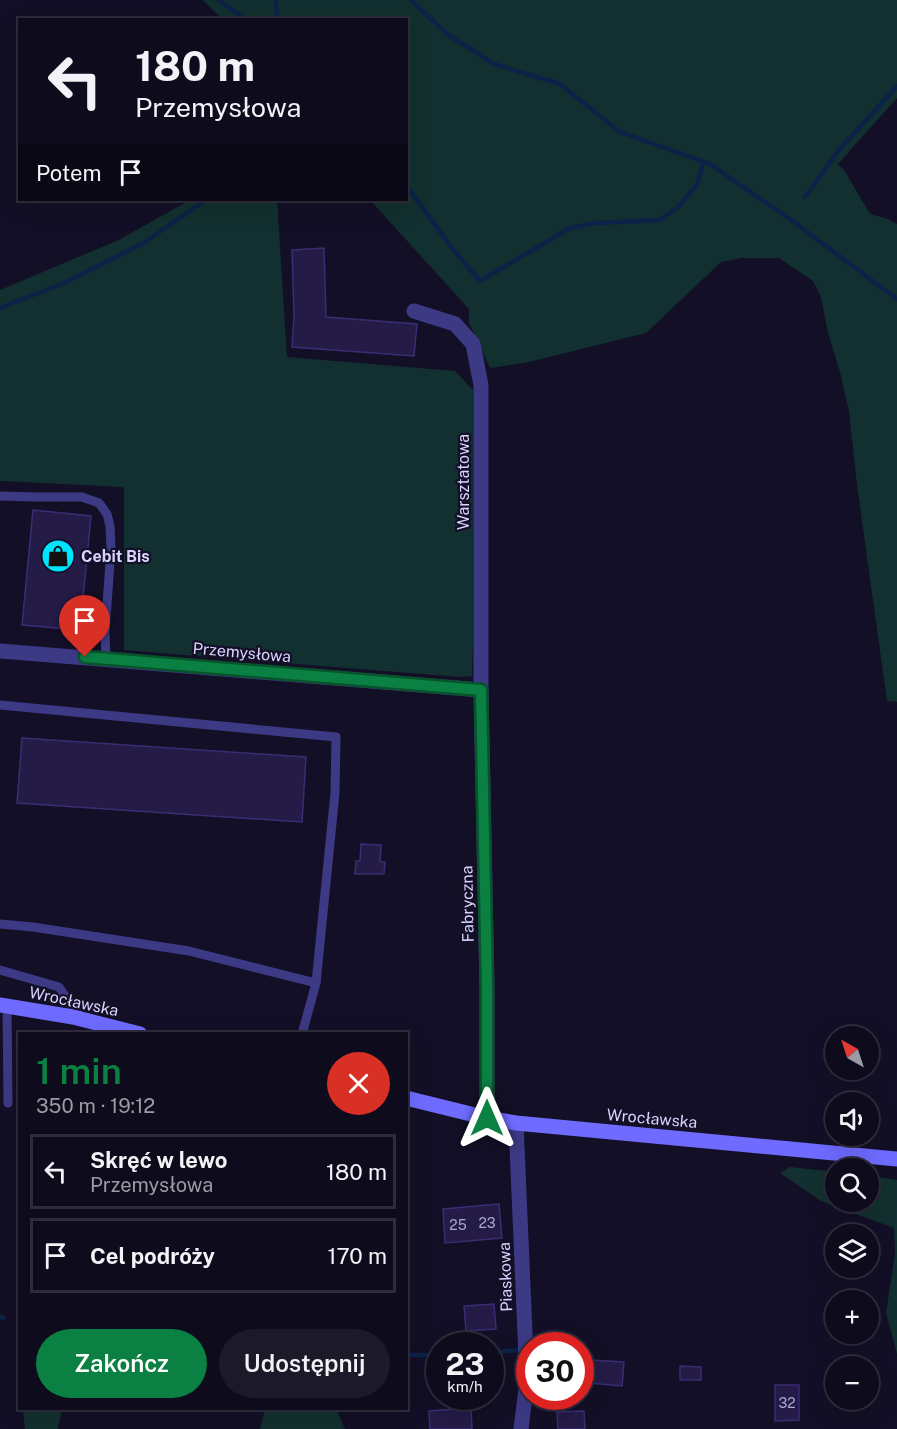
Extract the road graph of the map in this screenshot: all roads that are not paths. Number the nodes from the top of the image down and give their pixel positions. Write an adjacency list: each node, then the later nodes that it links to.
1 (414, 311): 5 (street, Warsztatowa)
2 (0, 496): 4 (lane)
3 (0, 651): 4 (street, Przemysłowa)
4 (106, 659): 5 (street, Przemysłowa)
5 (481, 690): 18 (street, Fabryczna)
6 (0, 705): 9 (lane)
7 (0, 924): 9 (lane)
8 (0, 970): 11 (lane)
9 (316, 983): 13 (lane)
10 (3, 1005): 11 (main road, Wrocławska); 14 (lane)
11 (81, 1019): 12 (main road, Wrocławska)
12 (132, 1032)
13 (303, 1032)
14 (4, 1045): 15 (lane)
15 (4, 1088): 17 (lane)
16 (408, 1098): 18 (main road, Wrocławska)
17 (9, 1103)
18 (487, 1118): 19 (main road, Wrocławska)
19 (516, 1123): 20 (main road, Wrocławska); 21 (street, Piaskowa)
20 (897, 1159)
21 (521, 1429)

